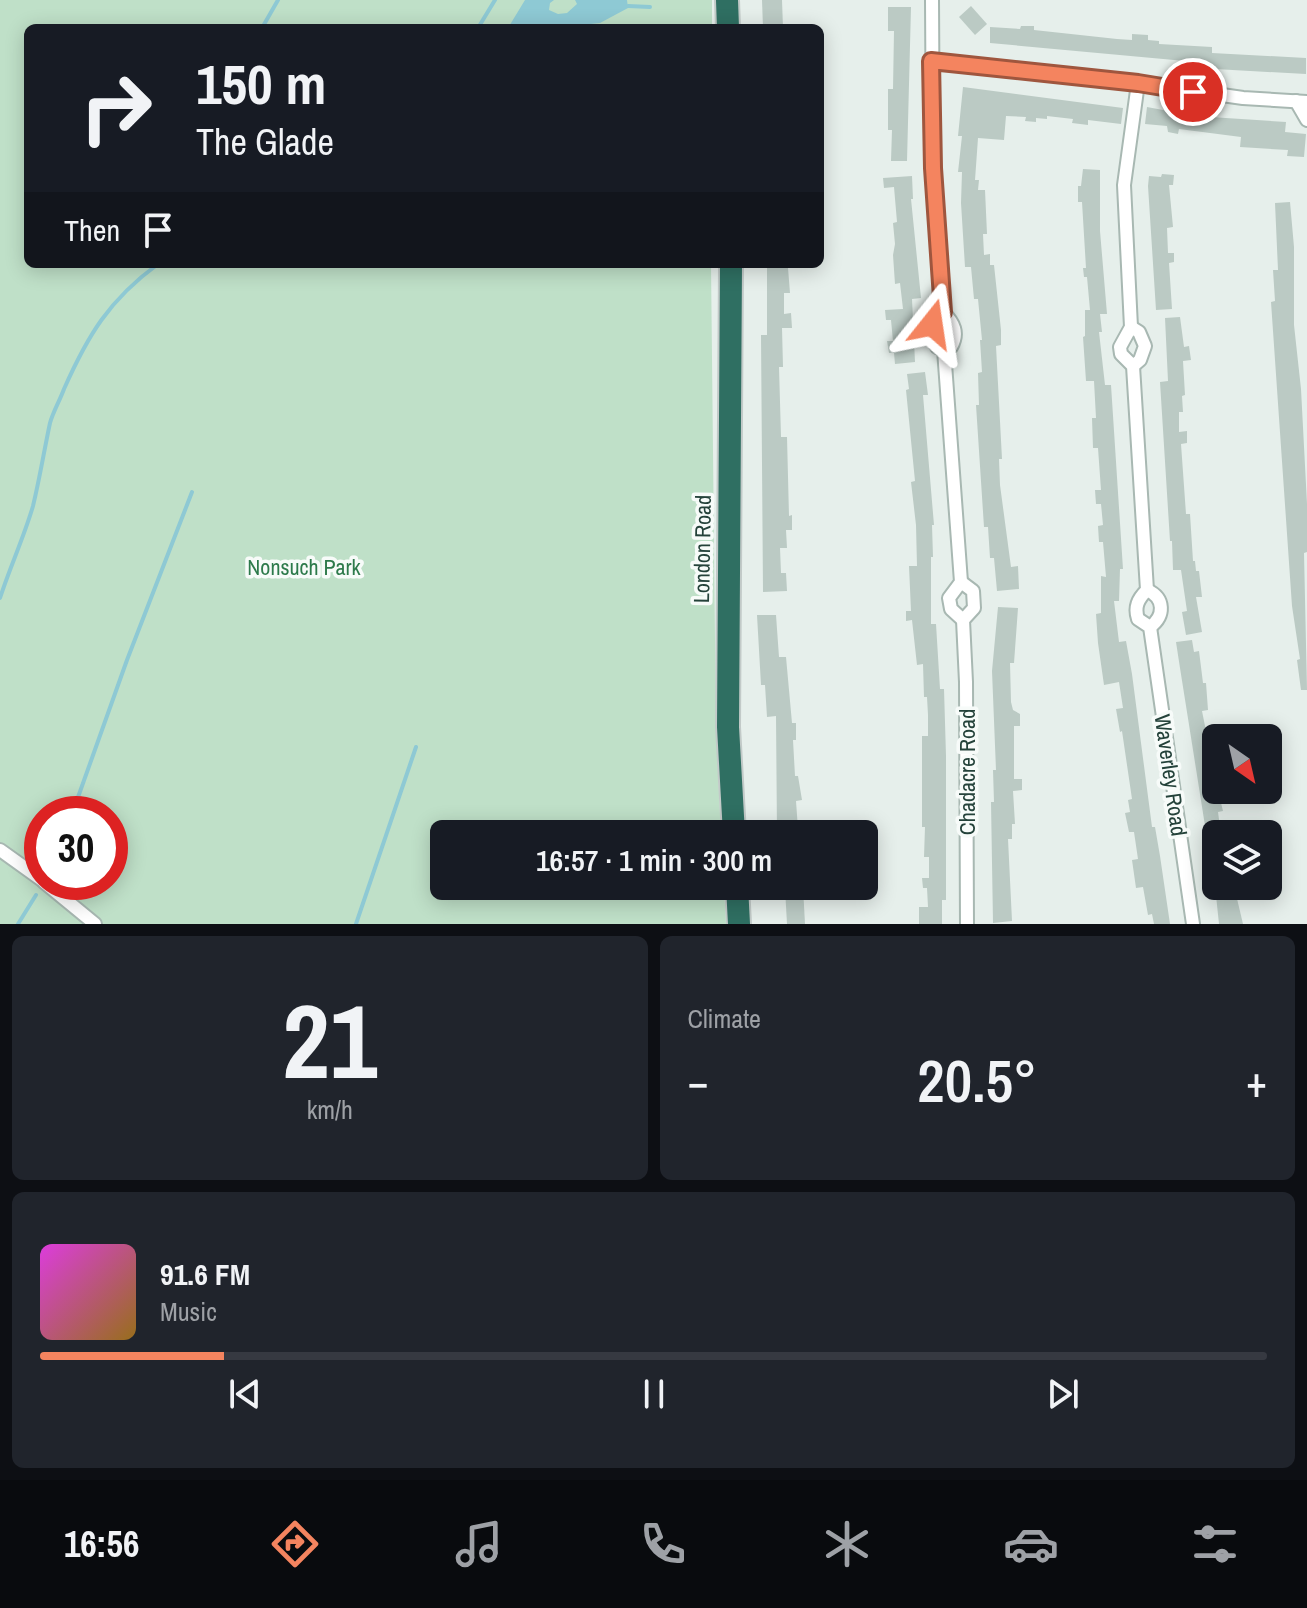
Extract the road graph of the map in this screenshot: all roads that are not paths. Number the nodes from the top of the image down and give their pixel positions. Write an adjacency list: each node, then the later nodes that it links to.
1 (727, 0): 3 (highway)
2 (932, 0): 4 (street, Chadacre Road)
3 (728, 24)
4 (931, 61): 5 (street); 9 (street, Chadacre Road)
5 (1138, 83): 6 (street); 10 (street, Waverley Road)
6 (1302, 102): 7 (street)
7 (1307, 120)
8 (731, 268): 17 (highway, London Road)
9 (943, 312): 11 (street, Chadacre Road); 11 (street, Chadacre Road)
10 (1131, 327): 12 (street, Waverley Road); 12 (street, Waverley Road)
11 (944, 350): 13 (street, Chadacre Road)
12 (1133, 366): 14 (street, Waverley Road)
13 (961, 582): 15 (street, Chadacre Road); 15 (street, Chadacre Road)
14 (1147, 590): 16 (street, Waverley Road); 16 (street, Waverley Road)
15 (963, 620): 24 (street, Chadacre Road)
16 (1150, 627): 25 (street, Waverley Road)
17 (733, 820)
18 (0, 850): 19 (street)
19 (24, 867)
20 (66, 900): 22 (street)
21 (738, 900): 23 (highway)
22 (95, 924)
23 (739, 924)
24 (967, 924)
25 (1193, 924)

